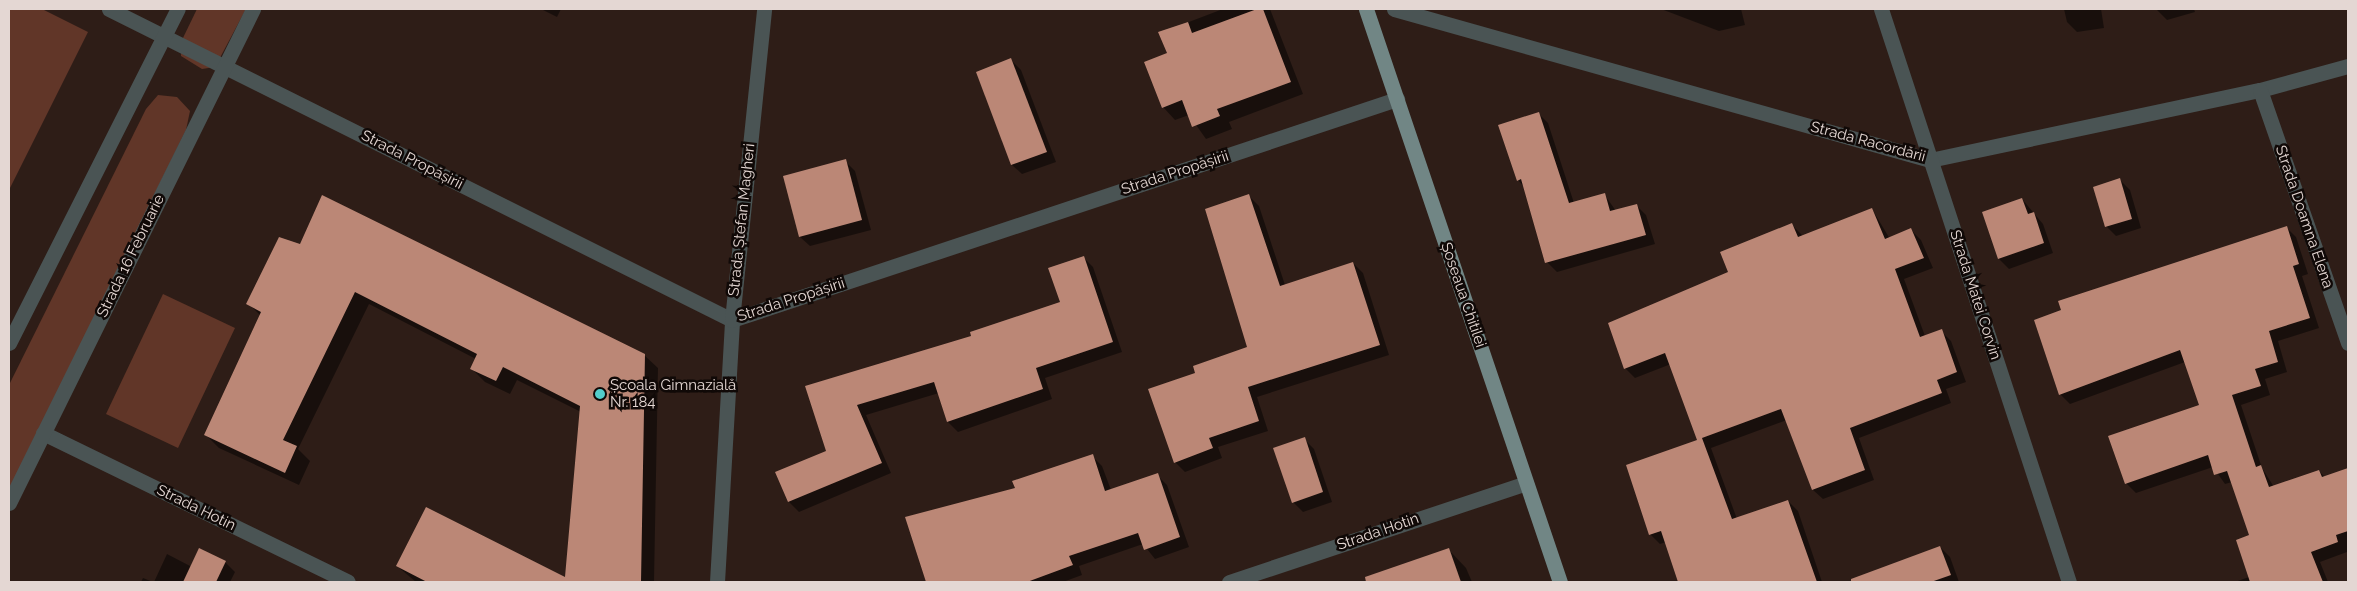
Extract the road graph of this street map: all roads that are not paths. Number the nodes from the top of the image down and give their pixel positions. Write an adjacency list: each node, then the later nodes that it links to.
1 (109, 9): 8 (street, Strada Propășirii)
2 (178, 9): 8 (street)
3 (253, 9): 10 (street, Strada 16 Februarie)
4 (764, 9): 14 (street, Strada Ștefan Magheri)
5 (1366, 9): 12 (main road, Șoseaua Chitilei)
6 (1394, 9): 13 (street, Strada Racordării)
7 (1881, 9): 13 (street, Strada Matei Corvin)
8 (165, 36): 10 (street, Strada Propășirii); 15 (street)
9 (2348, 66): 11 (street, Strada Racordării)
10 (226, 67): 14 (street, Strada Propășirii); 17 (street, Strada 16 Februarie)
11 (2260, 90): 13 (street, Strada Racordării); 16 (street, Strada Doamna Elena)
12 (1397, 99): 14 (street, Strada Propășirii); 18 (main road, Șoseaua Chitilei)
13 (1930, 160): 24 (street, Strada Matei Corvin)
14 (732, 320): 21 (street, Strada Ștefan Magheri)
15 (9, 343)
16 (2348, 343)
17 (43, 433): 19 (street, Strada 16 Februarie); 20 (street, Strada Hotin)
18 (1526, 483): 22 (street, Strada Hotin); 23 (main road, Șoseaua Chitilei)
19 (9, 503)
20 (348, 582)
21 (717, 582)
22 (1229, 582)
23 (1560, 582)
24 (2069, 582)

